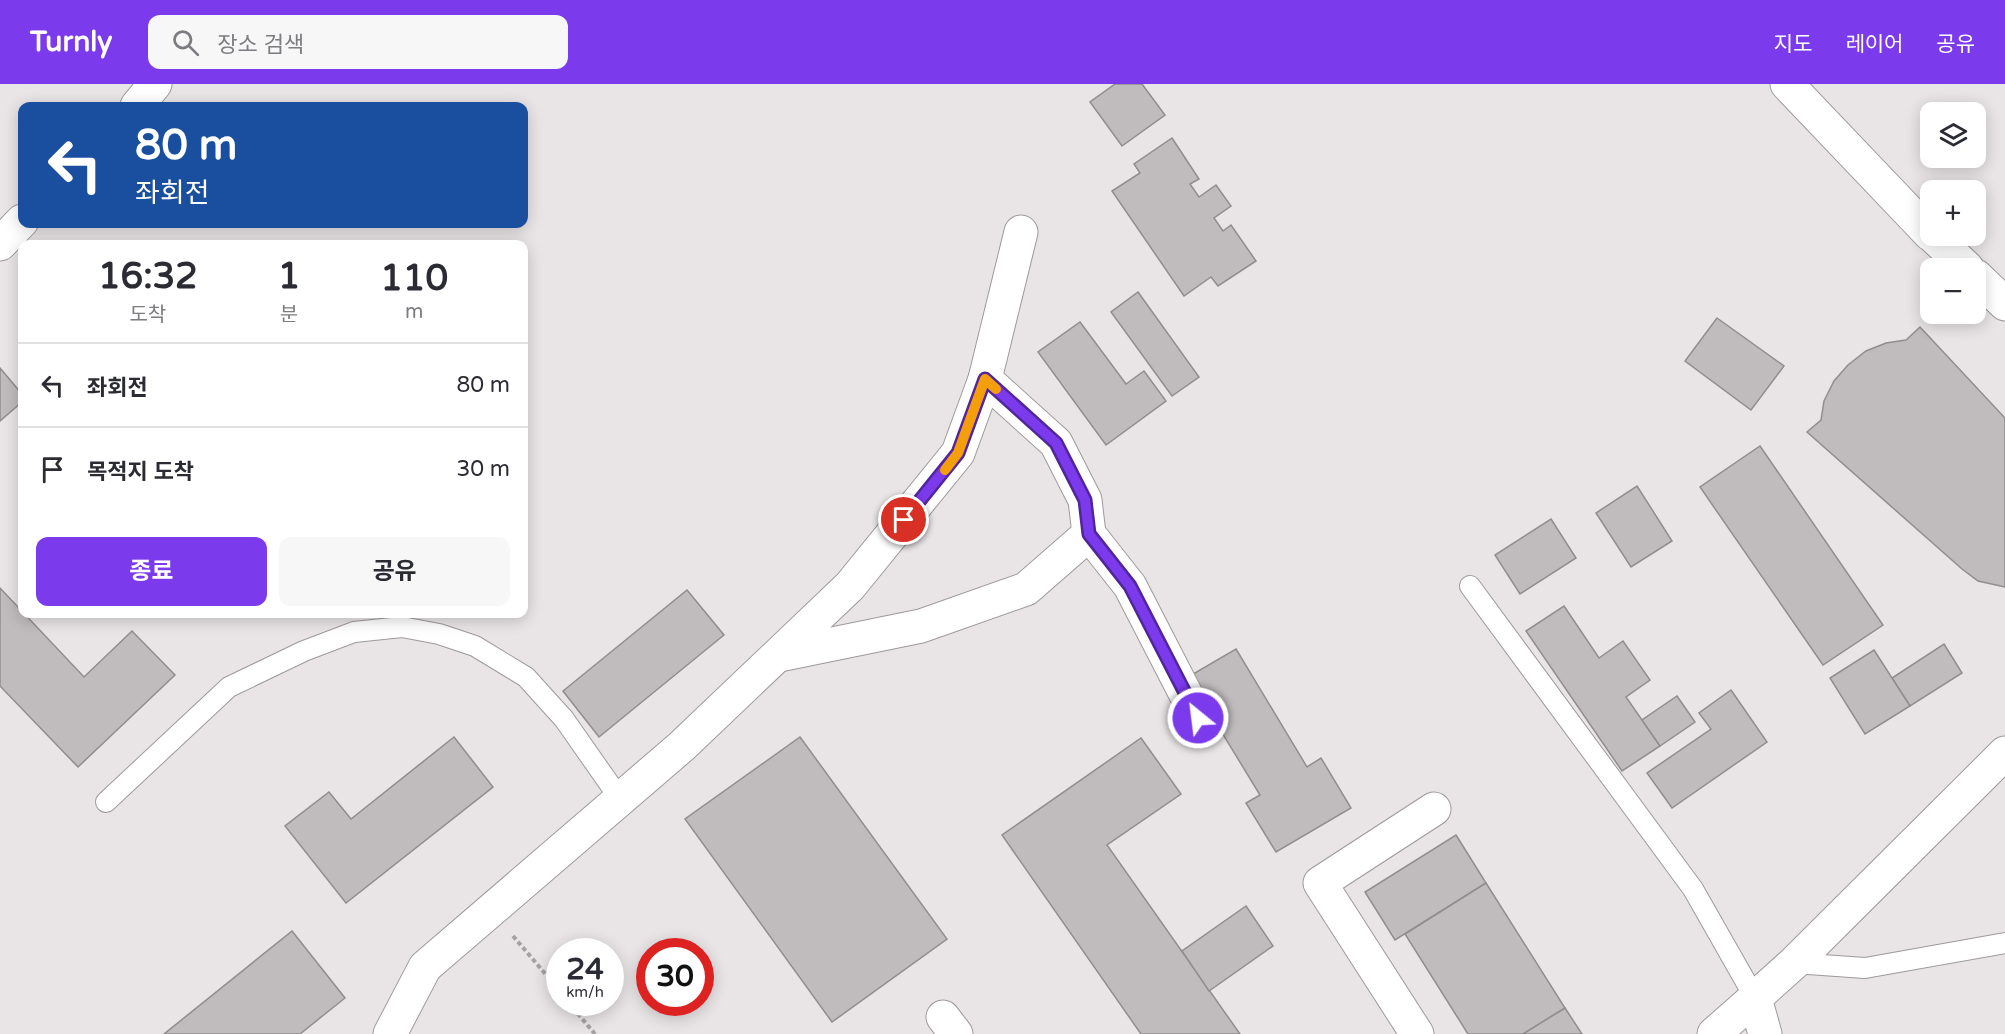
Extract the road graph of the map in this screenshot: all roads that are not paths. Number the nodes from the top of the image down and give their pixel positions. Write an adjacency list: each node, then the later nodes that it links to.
1 (155, 84): 3 (street)
2 (1786, 84): 4 (street)
3 (140, 102)
4 (1920, 224)
5 (18, 225): 7 (street)
6 (1021, 232): 12 (street)
7 (0, 244)
8 (1943, 246): 9 (street)
9 (1956, 258)
10 (1986, 286): 11 (street)
11 (2005, 304)
12 (985, 379): 13 (street); 15 (street)
13 (1089, 534): 15 (street); 16 (street)
14 (1470, 586): 23 (lane)
15 (779, 655): 18 (street)
16 (1198, 718)
17 (2005, 753): 22 (street)
18 (620, 799): 19 (lane); 24 (street)
19 (106, 802)
20 (1434, 809): 25 (street)
21 (2005, 943): 22 (lane)
22 (1794, 963): 23 (street)
23 (1755, 998): 26 (street); 27 (street)
24 (390, 1034)
25 (1417, 1034)
26 (1714, 1034)
27 (1765, 1034)

